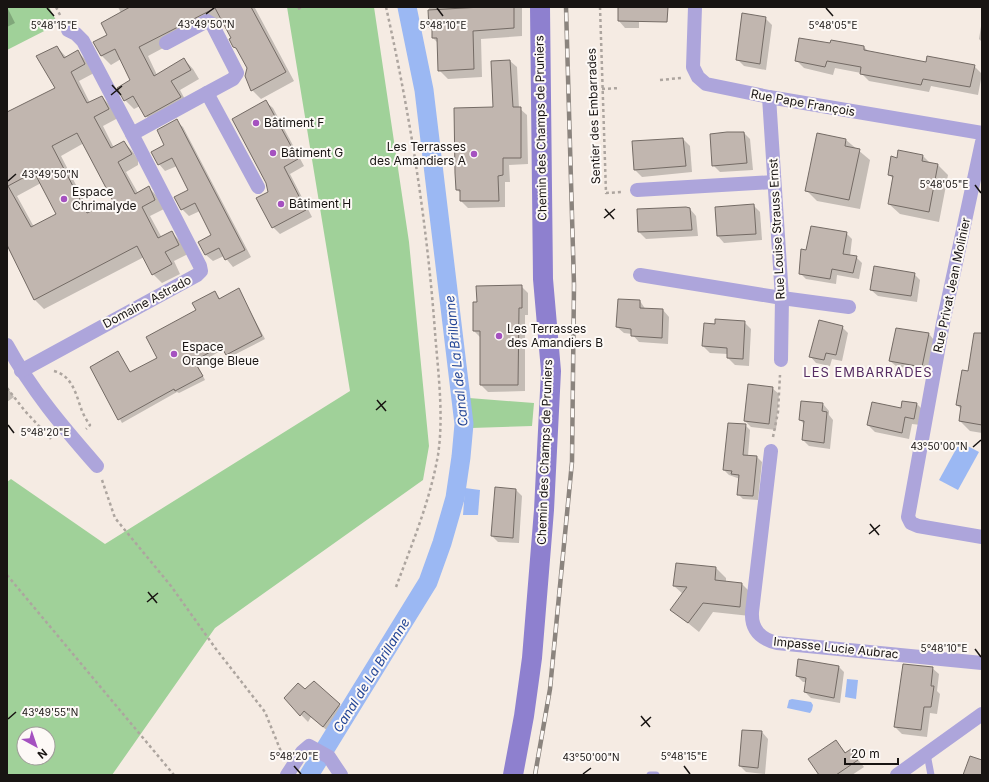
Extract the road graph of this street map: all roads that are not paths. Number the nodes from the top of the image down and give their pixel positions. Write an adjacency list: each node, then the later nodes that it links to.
1 (540, 7): 27 (street, Chemin des Champs de Pruniers)
2 (695, 7): 6 (street, Rue Pape François)
3 (68, 30): 8 (street, Domaine Astrado)
4 (166, 43): 5 (street)
5 (207, 93): 8 (street); 11 (street)
6 (769, 97): 7 (street, Rue Pape François); 10 (street, Rue Louise Strauss Ernst)
7 (982, 133)
8 (132, 134): 18 (street, Domaine Astrado)
9 (982, 142): 21 (street, Rue Privat Jean Molinier)
10 (774, 182): 12 (street); 14 (street, Rue Louise Strauss Ernst)
11 (258, 187)
12 (637, 190)
13 (640, 275): 14 (street)
14 (782, 298): 15 (street); 17 (street, Rue Louise Strauss Ernst)
15 (850, 307)
16 (7, 345): 18 (street)
17 (781, 360)
18 (26, 368): 20 (street)
19 (771, 451): 22 (street, Impasse Lucie Aubrac)
20 (97, 466)
21 (982, 537)
22 (982, 663)
23 (982, 714): 24 (street)
24 (926, 753): 30 (street); 31 (lane)
25 (290, 770): 26 (street)
26 (341, 775)
27 (513, 775)
28 (650, 775): 29 (lane)
29 (656, 775)
30 (897, 775)
31 (930, 775)

